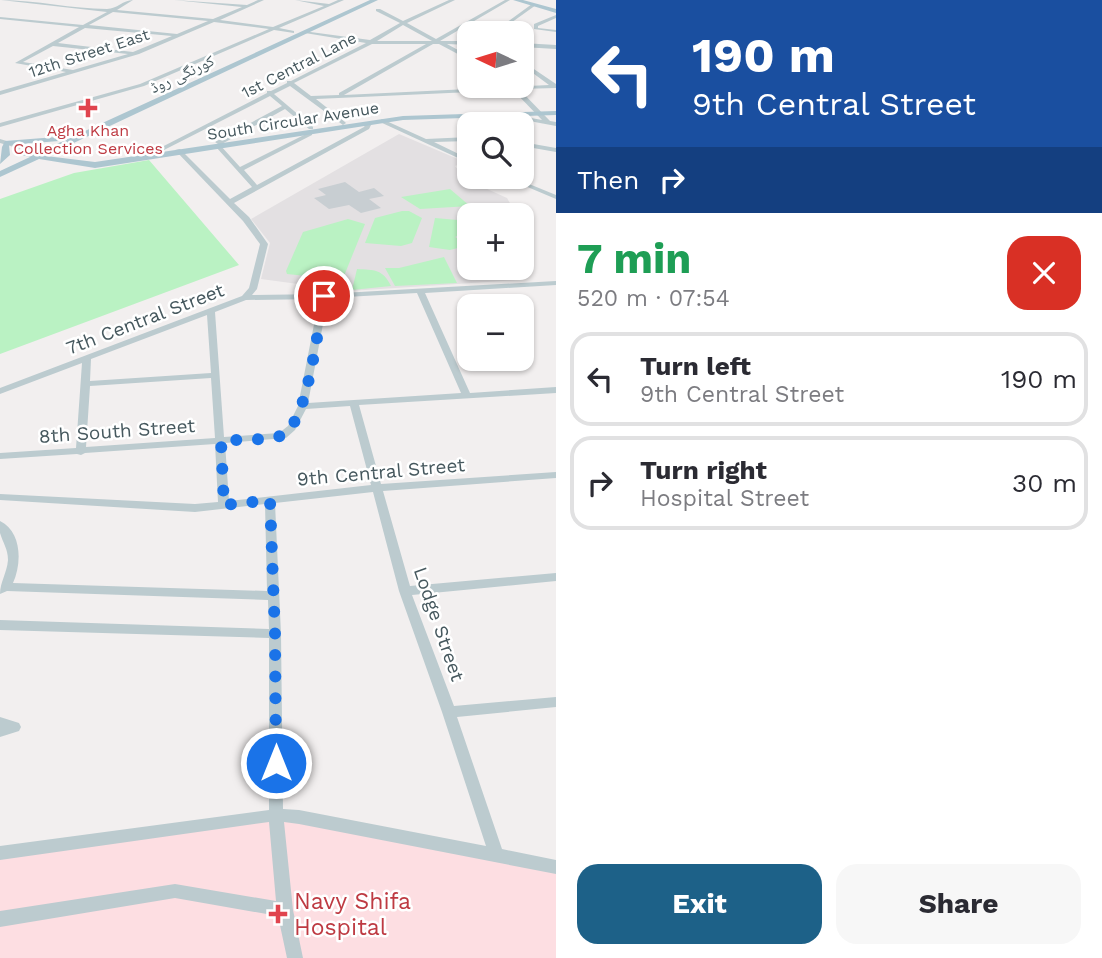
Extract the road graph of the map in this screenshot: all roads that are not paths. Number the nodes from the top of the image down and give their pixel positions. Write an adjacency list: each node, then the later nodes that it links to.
1 (3, 0): 16 (street)
2 (18, 0): 16 (street)
3 (131, 0): 16 (street)
4 (176, 0): 14 (street)
5 (262, 0): 14 (street, 12th Street East)
6 (297, 0): 15 (street)
7 (342, 0): 15 (street)
8 (362, 0): 26 (main road, کورنگی روڈ)
9 (375, 0): 28 (main road, کورنگی روڈ)
10 (453, 0): 22 (street, 1st Central Lane)
11 (508, 0): 31 (street)
12 (516, 0): 13 (main road)
13 (531, 3): 18 (main road); 21 (street)
14 (248, 6): 20 (street, 12th Street East)
15 (329, 6): 24 (street)
16 (113, 10): 20 (street); 23 (street)
17 (378, 10): 22 (street)
18 (556, 12): 25 (street)
19 (0, 18): 23 (street)
20 (217, 20): 24 (street); 29 (street, 12th Street East)
21 (509, 21)
22 (404, 23): 30 (street, 1st Central Lane); 31 (street)
23 (84, 26): 29 (street); 33 (street)
24 (277, 28): 26 (street); 60 (street)
25 (536, 29): 27 (street); 35 (street)
26 (293, 31): 62 (main road, کورنگی روڈ)
27 (556, 31)
28 (305, 32): 30 (street); 58 (main road, کورنگی روڈ)
29 (178, 35): 37 (street, 12th Street East)
30 (371, 42): 31 (street); 40 (street, 1st Central Lane)
31 (437, 42): 32 (street); 36 (street); 46 (street)
32 (457, 43)
33 (53, 44): 37 (street); 38 (street)
34 (534, 46): 35 (street)
35 (556, 47)
36 (457, 52)
37 (137, 53): 38 (street, 12th Street East)
38 (76, 71): 45 (street, 12th Street East)
39 (534, 71): 41 (street)
40 (289, 82): 44 (street, 1st Central Lane); 47 (street)
41 (555, 86): 42 (street)
42 (534, 87)
43 (457, 90): 46 (street)
44 (270, 92): 49 (street); 70 (street, 1st Central Lane)
45 (0, 93)
46 (339, 95): 47 (street)
47 (310, 98): 57 (street)
48 (525, 98): 52 (street)
49 (287, 106): 61 (street); 66 (street)
50 (556, 112): 52 (main road, South Circular Avenue)
51 (534, 113): 52 (main road, South Circular Avenue)
52 (539, 113): 55 (street); 57 (main road, South Circular Avenue)
53 (457, 118): 56 (main road, South Circular Avenue)
54 (534, 119): 55 (street)
55 (547, 121): 59 (street)
56 (376, 122): 61 (main road, South Circular Avenue); 64 (street); 77 (street)
57 (343, 123): 61 (main road, South Circular Avenue)
58 (106, 124): 71 (main road, کورنگی روڈ); 73 (main road)
59 (556, 124)
60 (0, 125)
61 (309, 130): 66 (main road, South Circular Avenue); 75 (street)
62 (56, 139): 65 (main road); 71 (main road, کورنگی روڈ)
63 (457, 140): 64 (street)
64 (424, 141): 72 (street)
65 (3, 144): 71 (street); 74 (main road)
66 (219, 145): 69 (main road, South Circular Avenue); 75 (street)
67 (534, 146): 68 (street)
68 (556, 150)
69 (179, 151): 70 (main road, South Circular Avenue); 73 (main road, South Circular Avenue); 80 (street)
70 (160, 153): 73 (main road, South Circular Avenue)
71 (33, 154): 73 (main road, South Circular Avenue); 74 (main road); 76 (main road, کورنگی روڈ)
72 (457, 156)
73 (61, 160): 76 (main road)
74 (0, 163)
75 (239, 170): 77 (street)
76 (0, 175)
77 (256, 188): 80 (street)
78 (534, 188): 79 (street)
79 (556, 197)
80 (230, 202): 84 (street)
81 (556, 283): 82 (street, 7th Central Street)
82 (420, 290): 83 (street, 7th Central Street); 91 (street)
83 (324, 296): 84 (street, 7th Central Street); 93 (street)
84 (245, 298): 85 (street, 7th Central Street)
85 (211, 310): 86 (street, 7th Central Street); 87 (street)
86 (88, 357): 88 (street); 90 (street, 7th Central Street)
87 (215, 375): 88 (street); 94 (street)
88 (85, 384): 95 (street)
89 (556, 390): 91 (street)
90 (0, 391)
91 (467, 396): 92 (street)
92 (354, 404): 93 (street); 98 (street, Lodge Street)
93 (303, 406): 94 (street, 8th South Street)
94 (221, 441): 95 (street, 8th South Street); 101 (street)
95 (81, 452): 96 (street, 8th South Street)
96 (0, 456)
97 (556, 475): 98 (street, 9th Central Street)
98 (375, 488): 100 (street, 9th Central Street); 105 (street, Lodge Street)
99 (0, 497): 101 (street, 9th Central Street)
100 (270, 500): 101 (street, 9th Central Street); 106 (street)
101 (224, 505)
102 (0, 525): 104 (street)
103 (556, 577): 105 (street)
104 (2, 589): 106 (street)
105 (405, 592): 110 (street, Lodge Street)
106 (274, 596): 108 (street)
107 (0, 625): 108 (street)
108 (275, 634): 113 (street)
109 (556, 702): 110 (street)
110 (449, 712): 115 (street, Lodge Street)
111 (0, 723): 112 (street)
112 (0, 731)
113 (276, 815): 114 (street); 115 (street); 117 (street)
114 (0, 853)
115 (496, 855): 116 (street)
116 (552, 865)
117 (285, 910): 118 (street); 119 (street)
118 (0, 919)
119 (295, 958)

